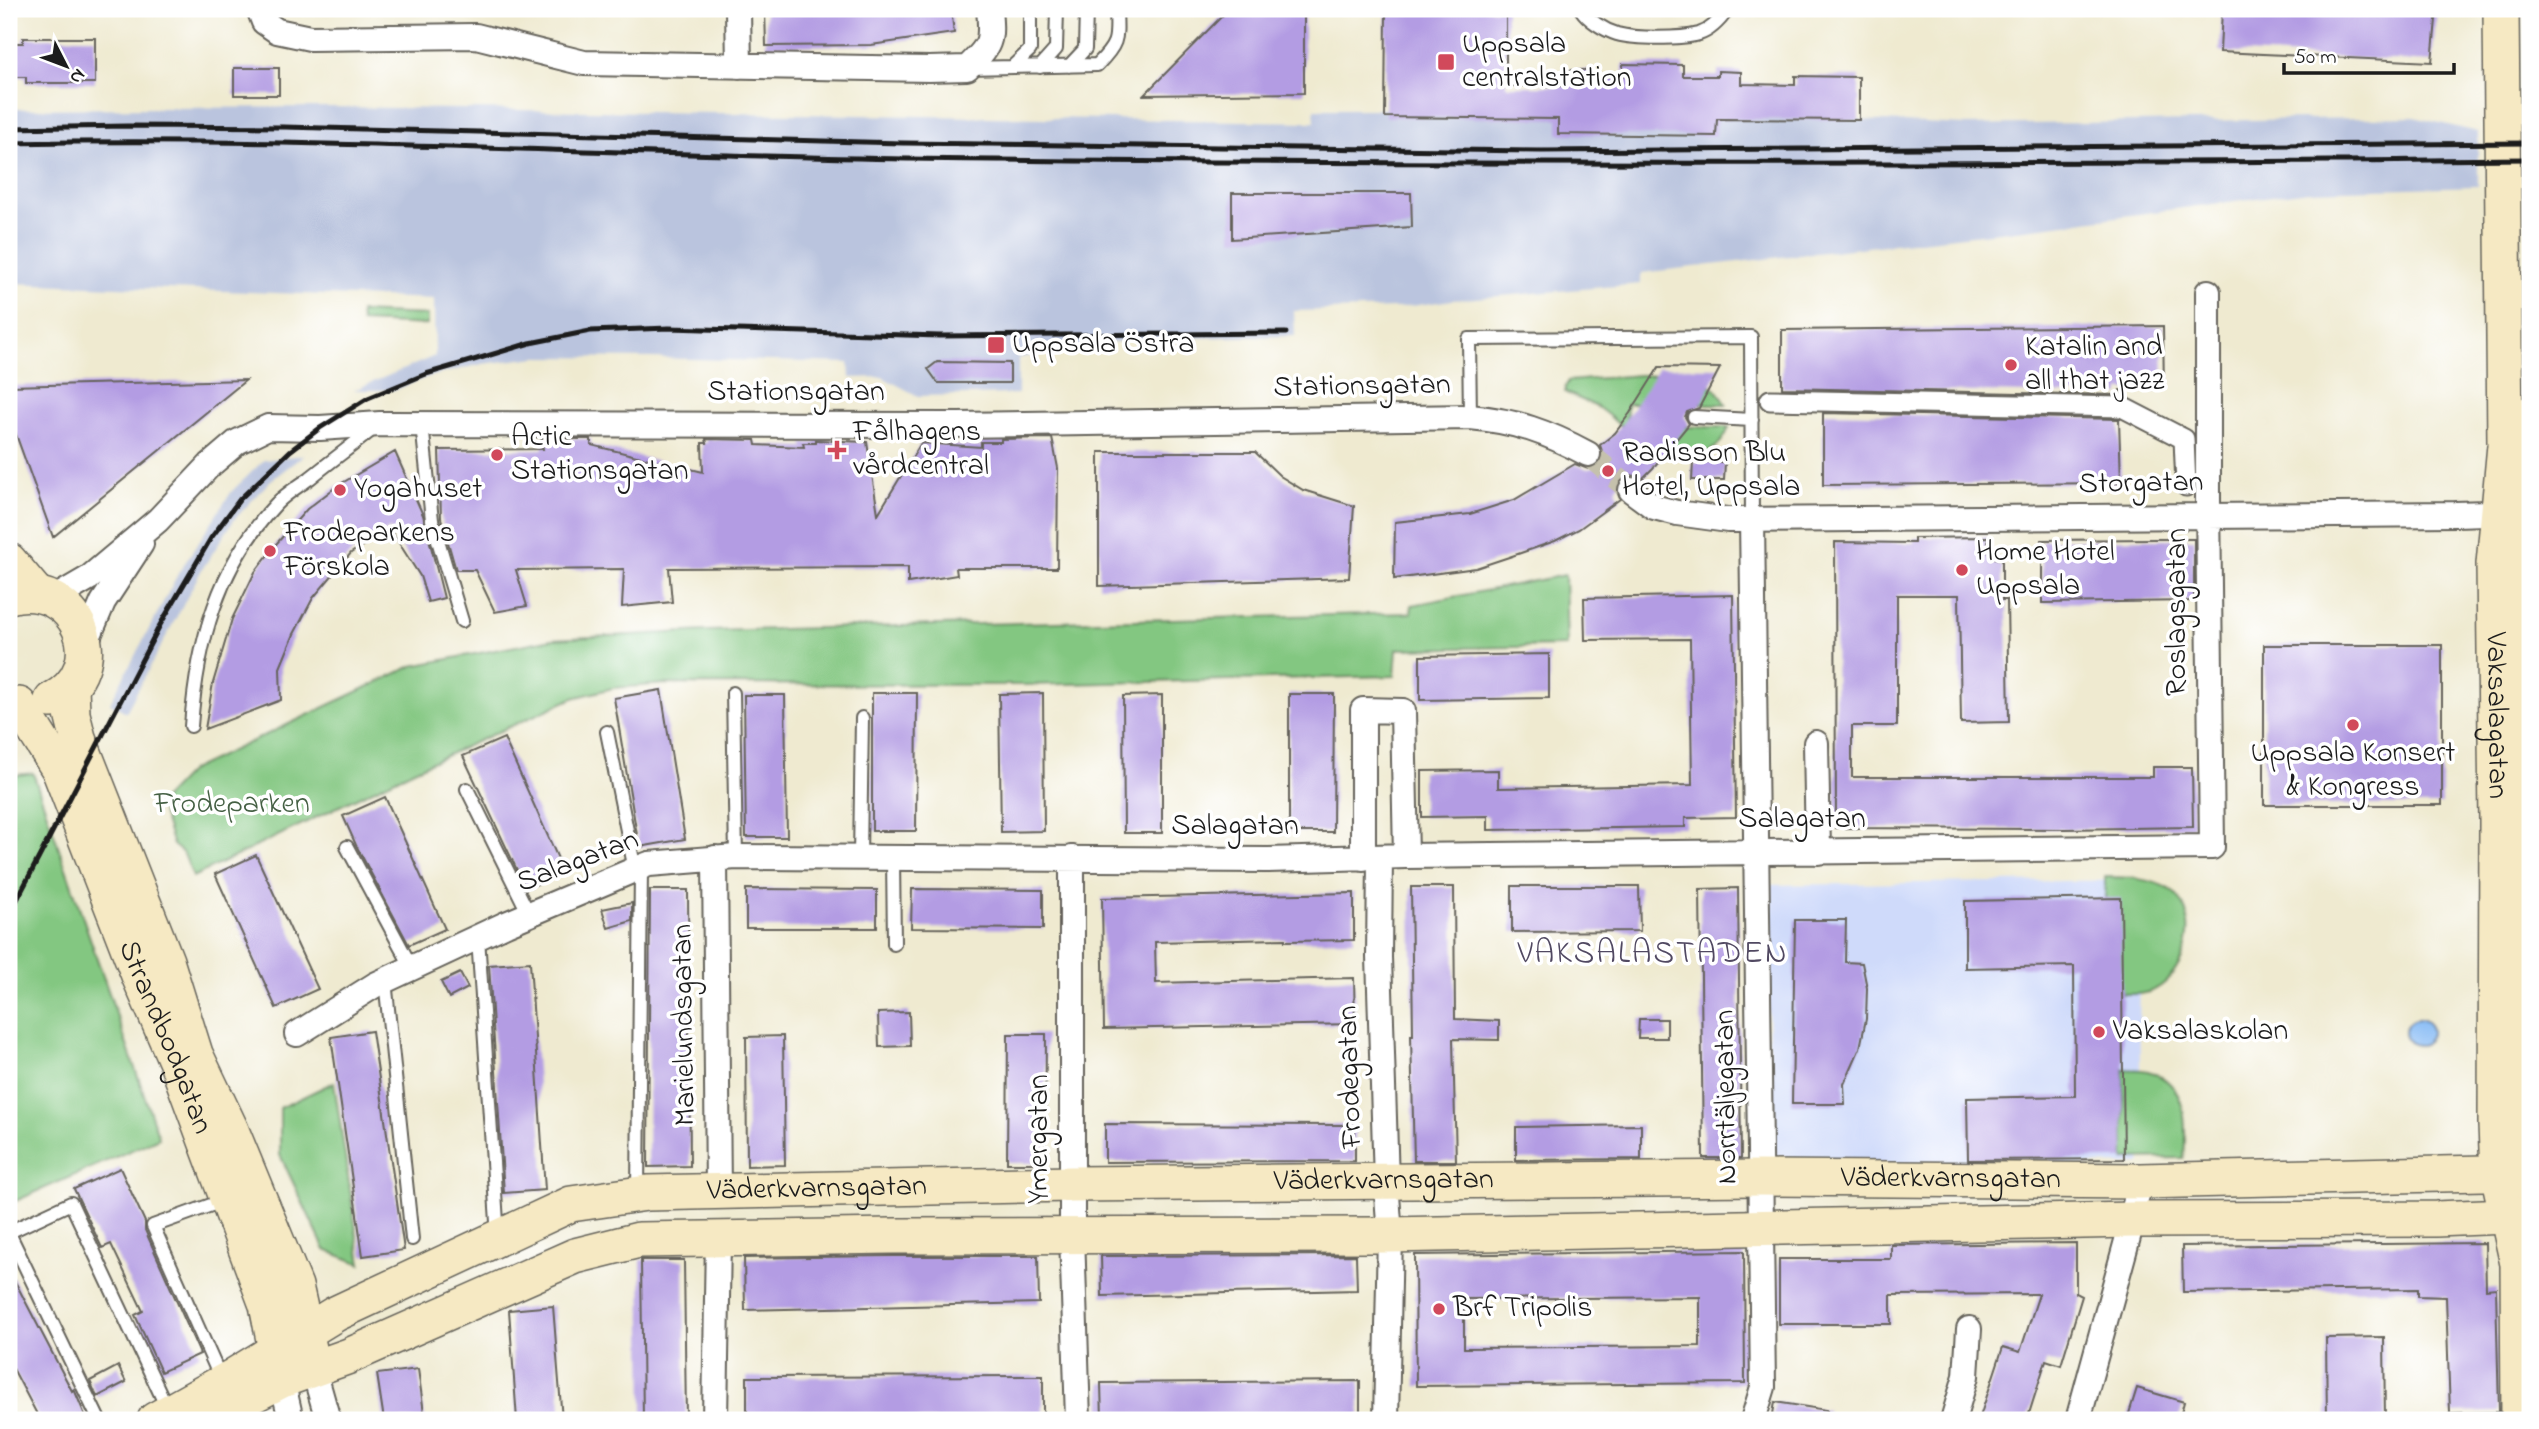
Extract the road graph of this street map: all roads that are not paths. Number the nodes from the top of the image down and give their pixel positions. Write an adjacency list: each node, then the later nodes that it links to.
1 (738, 9): 11 (street)
2 (989, 9): 14 (street)
3 (1030, 9): 15 (lane)
4 (1057, 9): 13 (lane)
5 (1086, 9): 12 (lane)
6 (1116, 9): 12 (lane)
7 (1581, 9): 8 (lane)
8 (1728, 9)
9 (2501, 9): 27 (main road, Vaksalagatan)
10 (261, 15): 11 (street)
11 (738, 66): 14 (street)
12 (1069, 66): 13 (lane)
13 (1041, 67): 15 (lane)
14 (967, 68): 15 (lane)
15 (1012, 68)
16 (2208, 292): 28 (street, Roslagsgatan)
17 (1770, 400): 25 (street)
18 (2530, 414): 27 (main road, Vaksalagatan)
19 (1694, 416): 21 (lane)
20 (1470, 417): 21 (lane, Stationsgatan); 23 (street, Stationsgatan); 24 (street, Stationsgatan)
21 (1752, 419): 29 (lane, Stationsgatan)
22 (380, 424): 23 (street, Stationsgatan); 30 (street, Stationsgatan); 39 (lane)
23 (422, 424): 33 (lane)
24 (1588, 454)
25 (2186, 486)
26 (1631, 491): 29 (street)
27 (2519, 506): 28 (street, Storgatan); 53 (main road, Vaksalagatan)
28 (2209, 514): 29 (street, Storgatan); 44 (street, Roslagsgatan)
29 (1752, 519): 45 (street, Norrtäljegatan)
30 (158, 520): 32 (street, Stationsgatan); 34 (street, Stationsgatan)
31 (9, 561): 32 (main road)
32 (33, 596): 34 (main road)
33 (463, 621)
34 (84, 647): 35 (main road)
35 (71, 686): 37 (main road); 79 (main road, Strandbodgatan)
36 (733, 694): 48 (lane)
37 (14, 704): 68 (main road, Strandbodgatan)
38 (862, 718): 49 (lane)
39 (191, 726)
40 (607, 732): 54 (lane)
41 (1816, 743): 46 (street)
42 (467, 789): 55 (lane)
43 (347, 847): 58 (lane)
44 (2213, 847): 46 (street, Salagatan)
45 (1756, 852): 46 (street, Salagatan); 47 (street, Salagatan); 62 (street, Norrtäljegatan)
46 (1818, 852)
47 (1406, 856): 52 (street, Salagatan); 52 (street, Frodegatan)
48 (725, 858): 49 (street, Salagatan); 54 (street, Salagatan); 66 (street, Marielundsgatan)
49 (860, 858): 50 (street, Salagatan)
50 (893, 858): 51 (street, Salagatan); 57 (lane)
51 (1072, 858): 52 (street, Salagatan); 65 (street, Ymergatan)
52 (1372, 858): 64 (street, Frodegatan)
53 (2517, 861): 61 (main road, Vaksalagatan)
54 (638, 868): 55 (street, Salagatan); 67 (lane)
55 (529, 914): 56 (street, Salagatan)
56 (478, 937): 58 (street, Salagatan); 77 (lane)
57 (894, 944)
58 (412, 968): 59 (street, Salagatan)
59 (385, 980): 60 (street, Salagatan); 76 (lane)
60 (297, 1034)
61 (2518, 1176): 63 (main road, Väderkvarnsgatan); 69 (main road, Vaksalagatan)
62 (1760, 1178): 63 (main road, Väderkvarnsgatan); 64 (main road, Väderkvarnsgatan); 71 (street, Norrtäljegatan)
63 (2140, 1181): 70 (street)
64 (1385, 1182): 65 (main road, Väderkvarnsgatan); 74 (street, Frodegatan)
65 (1072, 1184): 66 (main road, Väderkvarnsgatan); 73 (street, Ymergatan)
66 (718, 1192): 67 (main road, Väderkvarnsgatan)
67 (638, 1194): 77 (main road, Väderkvarnsgatan)
68 (229, 1199): 80 (main road, Strandbodgatan); 82 (lane)
69 (2519, 1216): 70 (main road, Väderkvarnsgatan); 94 (main road, Vaksalagatan)
70 (2132, 1220): 71 (main road, Väderkvarnsgatan); 93 (street)
71 (1761, 1229): 74 (main road, Väderkvarnsgatan); 91 (street, Norrtäljegatan)
72 (9, 1232): 83 (lane); 84 (lane)
73 (1072, 1234): 74 (main road, Väderkvarnsgatan); 75 (main road, Väderkvarnsgatan); 89 (street, Ymergatan)
74 (1390, 1235): 90 (street, Frodegatan)
75 (718, 1238): 81 (main road, Väderkvarnsgatan); 88 (street)
76 (412, 1239)
77 (498, 1239): 79 (main road, Väderkvarnsgatan)
78 (1969, 1329): 92 (street)
79 (306, 1332): 80 (main road, Väderkvarnsgatan); 81 (main road, Strandbodgatan)
80 (278, 1365): 81 (main road, Väderkvarnsgatan); 82 (main road); 85 (main road); 86 (street)
81 (313, 1367): 87 (street)
82 (223, 1383): 83 (main road)
83 (162, 1416)
84 (99, 1420)
85 (204, 1420)
86 (291, 1420)
87 (328, 1420)
88 (715, 1420)
89 (1078, 1420)
90 (1386, 1420)
91 (1753, 1420)
92 (1953, 1420)
93 (2078, 1420)
94 (2519, 1420)

